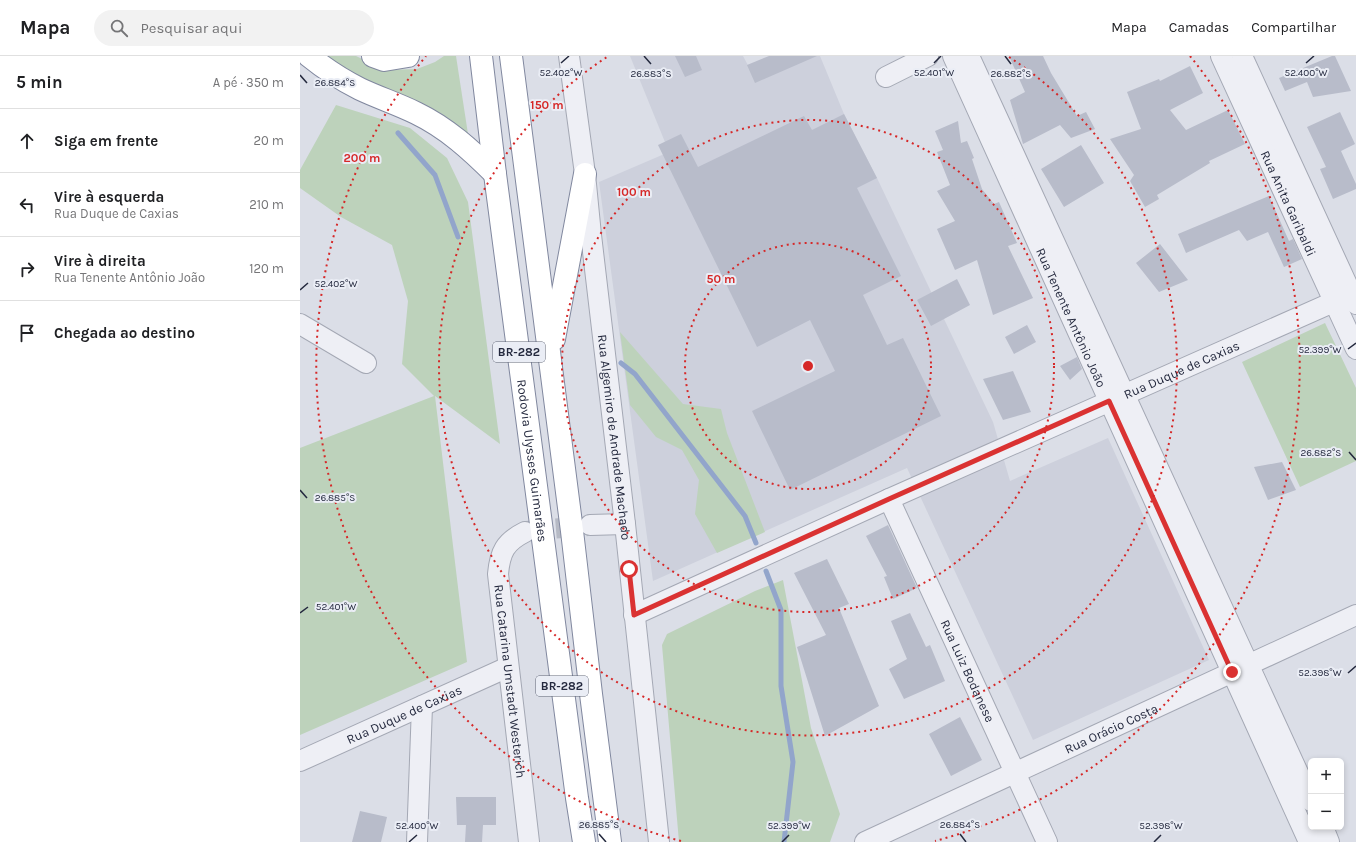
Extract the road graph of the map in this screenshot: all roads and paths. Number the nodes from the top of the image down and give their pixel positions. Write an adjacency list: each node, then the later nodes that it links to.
1 (309, 56): 15 (highway)
2 (373, 56): 3 (highway)
3 (408, 56)
4 (482, 56): 15 (highway, Rodovia Ulysses Guimarães / BR-282)
5 (511, 56): 20 (highway, BR-282)
6 (569, 56): 16 (street, Rua Algemiro de Andrade Machado)
7 (928, 56): 12 (street)
8 (953, 56): 14 (street, Rua Tenente Antônio João)
9 (969, 56): 14 (street, Rua Tenente Antônio João)
10 (1222, 56): 13 (street, Rua Anita Garibaldi)
11 (1242, 56): 13 (street, Rua Anita Garibaldi)
12 (886, 76)
13 (1252, 100): 17 (street, Rua Anita Garibaldi)
14 (1004, 151): 22 (street, Rua Tenente Antônio João)
15 (495, 174): 39 (highway, Rodovia Ulysses Guimarães / BR-282)
16 (586, 174): 20 (highway); 24 (street, Rua Algemiro de Andrade Machado)
17 (1350, 298): 19 (street, Rua Anita Garibaldi); 22 (street, Rua Duque de Caxias)
18 (300, 324): 21 (street)
19 (1356, 349)
20 (550, 357): 40 (highway, BR-282)
21 (366, 363)
22 (1116, 398): 23 (street, Rua Duque de Caxias); 30 (street, Rua Tenente Antônio João)
23 (889, 499): 27 (street, Rua Duque de Caxias); 34 (street, Rua Luiz Bodanese)
24 (625, 524): 25 (street); 27 (street, Rua Algemiro de Andrade Machado)
25 (590, 526)
26 (525, 532): 29 (street, Rua Catarina Umstadt Westerich)
27 (634, 615): 41 (street, Rua Algemiro de Andrade Machado)
28 (1356, 615): 30 (street, Rua Orácio Costa)
29 (508, 667): 31 (street, Rua Duque de Caxias); 38 (street, Rua Catarina Umstadt Westerich)
30 (1240, 668): 33 (street, Rua Tenente Antônio João); 34 (street, Rua Orácio Costa)
31 (422, 706): 32 (street, Rua Duque de Caxias); 37 (street)
32 (300, 760)
33 (1282, 760): 35 (street, Rua Tenente Antônio João); 36 (street, Rua Tenente Antônio João)
34 (1016, 773): 42 (street, Rua Orácio Costa); 43 (street, Rua Luiz Bodanese)
35 (1308, 797)
36 (1314, 832): 44 (street, Rua Tenente Antônio João)
37 (417, 842)
38 (529, 842)
39 (584, 842)
40 (610, 842)
41 (659, 842)
42 (865, 842)
43 (1047, 842)
44 (1329, 842)

